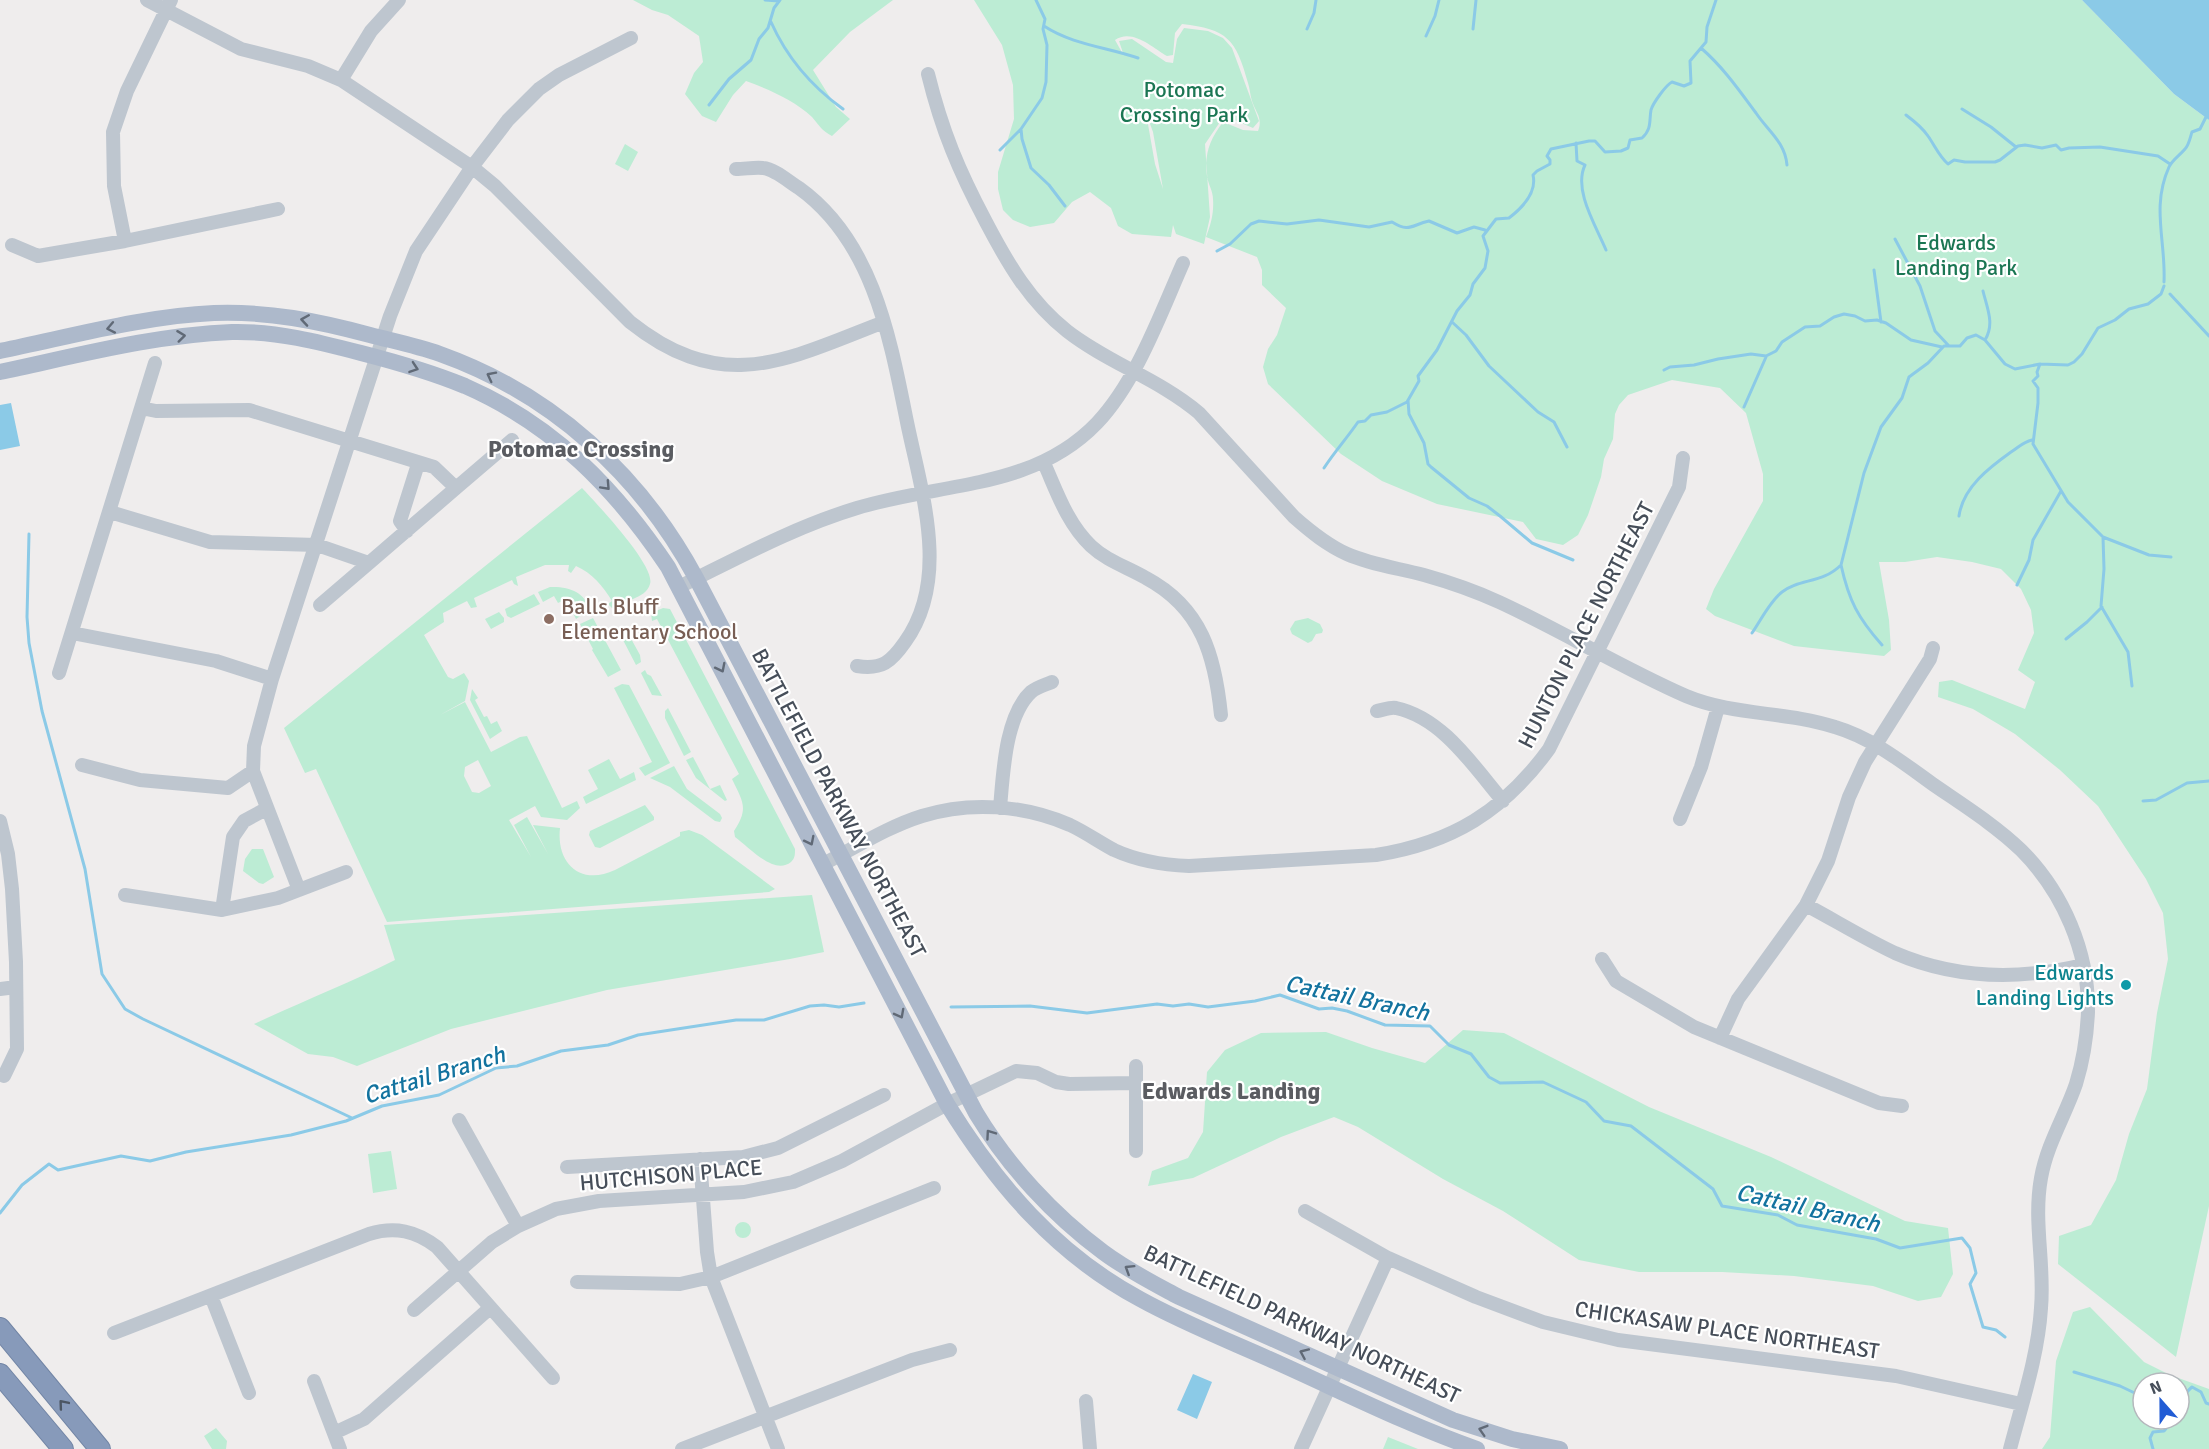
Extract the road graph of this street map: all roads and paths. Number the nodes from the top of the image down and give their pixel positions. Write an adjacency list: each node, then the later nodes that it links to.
1 (147, 0): 3 (street)
2 (399, 0): 6 (street)
3 (168, 4): 6 (street); 10 (street)
4 (631, 38): 7 (street)
5 (928, 74): 18 (street)
6 (341, 80): 7 (street)
7 (472, 167): 13 (street); 14 (street)
8 (736, 169): 13 (street)
9 (278, 209): 10 (street)
10 (125, 242): 11 (street)
11 (12, 245)
12 (1183, 263): 18 (street)
13 (884, 322): 27 (street)
14 (383, 338): 15 (main road, BATTLEFIELD PARKWAY NORTHEAST, one-way to 15); 16 (street); 32 (main road, BATTLEFIELD PARKWAY NORTHEAST, one-way to 14)
15 (0, 351)
16 (376, 356): 19 (main road, BATTLEFIELD PARKWAY NORTHEAST, one-way to 16); 22 (street); 33 (main road, BATTLEFIELD PARKWAY NORTHEAST, one-way to 33)
17 (155, 363): 20 (street)
18 (1134, 370): 24 (street); 37 (street)
19 (0, 372)
20 (141, 408): 22 (street); 28 (street)
21 (512, 440): 26 (street)
22 (349, 441): 25 (street); 30 (street)
23 (1683, 458): 37 (street, HUNTON PLACE NORTHEAST)
24 (1044, 463): 27 (street); 44 (street)
25 (418, 464): 26 (street); 29 (street)
26 (456, 488): 29 (street)
27 (921, 492): 32 (street); 38 (street)
28 (110, 512): 30 (street); 35 (street)
29 (407, 531): 31 (street)
30 (317, 545): 31 (street); 40 (street)
31 (369, 563): 34 (street)
32 (696, 578): 33 (street); 53 (main road, BATTLEFIELD PARKWAY NORTHEAST)
33 (679, 587): 54 (main road, BATTLEFIELD PARKWAY NORTHEAST, one-way to 54)
34 (320, 604)
35 (72, 633): 39 (street); 40 (street)
36 (1933, 648): 45 (street)
37 (1597, 652): 42 (street); 48 (street, HUNTON PLACE NORTHEAST)
38 (857, 666)
39 (59, 673)
40 (272, 679): 47 (street)
41 (1052, 682): 49 (street)
42 (1718, 706): 45 (street); 51 (street)
43 (1377, 711): 48 (street)
44 (1221, 715)
45 (1877, 744): 58 (street); 61 (street)
46 (82, 765): 47 (street)
47 (253, 771): 50 (street)
48 (1503, 801): 49 (street, HUNTON PLACE NORTHEAST)
49 (1000, 807): 53 (street, HUNTON PLACE NORTHEAST)
50 (266, 809): 56 (street); 59 (street)
51 (1680, 819)
52 (0, 821): 62 (street)
53 (841, 855): 54 (street, HUNTON PLACE NORTHEAST); 69 (main road, BATTLEFIELD PARKWAY NORTHEAST)
54 (823, 864): 70 (main road, BATTLEFIELD PARKWAY NORTHEAST, one-way to 70)
55 (346, 872): 56 (street)
56 (299, 890): 59 (street)
57 (125, 896): 59 (street)
58 (1806, 905): 61 (street); 64 (street)
59 (222, 910)
60 (1602, 959): 64 (street)
61 (2083, 966): 97 (street)
62 (16, 987): 63 (street); 66 (street)
63 (0, 989)
64 (1720, 1038): 71 (street)
65 (1136, 1066): 67 (street)
66 (4, 1076)
67 (1136, 1083): 69 (street, HUTCHISON PLACE); 73 (street)
68 (884, 1095): 74 (street)
69 (966, 1095): 70 (street, HUTCHISON PLACE); 90 (main road, BATTLEFIELD PARKWAY NORTHEAST, one-way to 69)
70 (947, 1104): 77 (street, HUTCHISON PLACE); 94 (main road, BATTLEFIELD PARKWAY NORTHEAST)
71 (1902, 1106)
72 (459, 1120): 79 (street)
73 (1136, 1151)
74 (700, 1159): 75 (street); 77 (street)
75 (567, 1167)
76 (934, 1188): 82 (street)
77 (704, 1195): 79 (street, HUTCHISON PLACE); 82 (street)
78 (1305, 1211): 80 (street, CHICKASAW PLACE NORTHEAST)
79 (518, 1226): 81 (street, HUTCHISON PLACE)
80 (1388, 1258): 90 (street); 97 (street, CHICKASAW PLACE NORTHEAST)
81 (459, 1272): 84 (street); 85 (street); 86 (street, HUTCHISON PLACE)
82 (711, 1277): 83 (street); 98 (street)
83 (577, 1282)
84 (211, 1296): 88 (street); 95 (street)
85 (490, 1308): 92 (street); 99 (street)
86 (414, 1310)
87 (0, 1328): 101 (highway, one-way to 87)
88 (114, 1334)
89 (950, 1350): 98 (street)
90 (1338, 1368): 94 (street); 108 (main road, BATTLEFIELD PARKWAY NORTHEAST, one-way to 90)
91 (0, 1374): 100 (highway)
92 (553, 1378)
93 (314, 1381): 99 (street)
94 (1329, 1386): 106 (street); 107 (main road, BATTLEFIELD PARKWAY NORTHEAST)
95 (249, 1393)
96 (1086, 1401): 105 (street)
97 (2021, 1404): 109 (street)
98 (765, 1417): 103 (street); 104 (street)
99 (334, 1433): 102 (street)
100 (63, 1449)
101 (100, 1449)
102 (340, 1449)
103 (682, 1449)
104 (778, 1449)
105 (1090, 1449)
106 (1301, 1449)
107 (1477, 1449)
108 (1560, 1449)
109 (2010, 1449)

